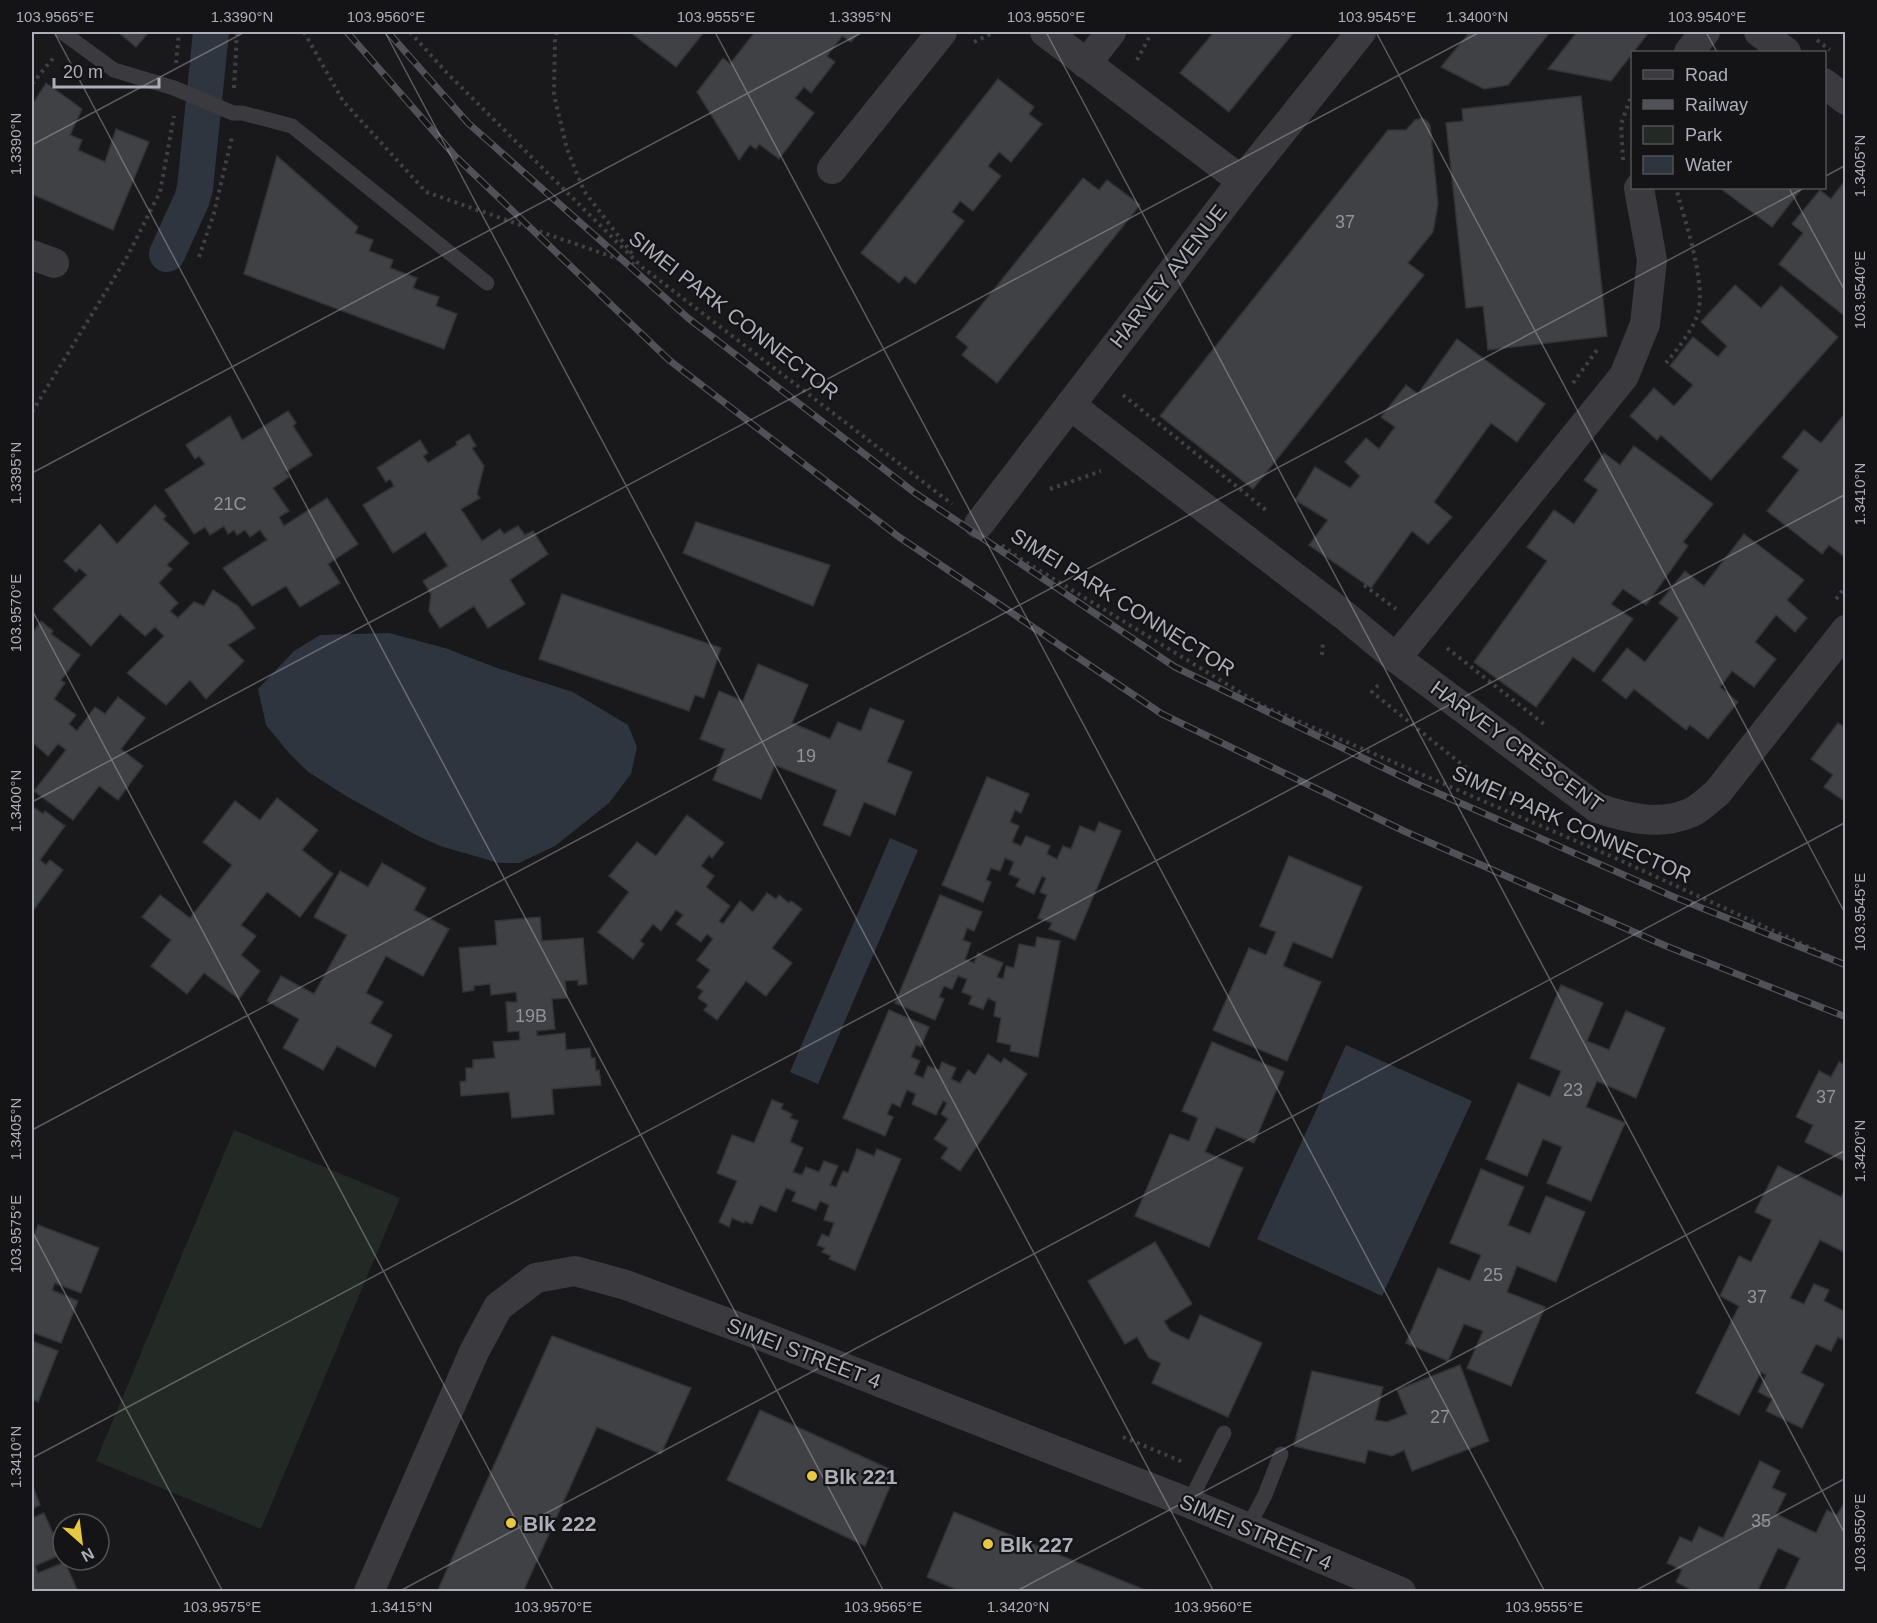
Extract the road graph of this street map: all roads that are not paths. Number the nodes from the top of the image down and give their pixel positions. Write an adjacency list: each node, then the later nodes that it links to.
1 (62, 32): 16 (lane)
2 (942, 32): 13 (street)
3 (1045, 32): 10 (street)
4 (1111, 32): 10 (street)
5 (1361, 32): 14 (street, HARVEY AVENUE)
6 (1705, 32): 8 (street)
7 (1759, 32): 9 (street)
8 (1690, 51)
9 (1785, 51)
10 (1086, 64): 14 (street)
11 (1831, 70): 12 (street)
12 (1845, 100)
13 (832, 169)
14 (1242, 181): 17 (street, HARVEY AVENUE)
15 (1634, 189): 20 (street)
16 (487, 283)
17 (1070, 405): 18 (street, HARVEY AVENUE); 20 (street, HARVEY CRESCENT)
18 (979, 524)
19 (1838, 617): 20 (street, HARVEY CRESCENT)
20 (1390, 668)
21 (1224, 1433): 23 (lane)
22 (1281, 1454): 24 (lane)
23 (1189, 1503): 24 (street, SIMEI STREET 4); 25 (street, SIMEI STREET 4)
24 (1248, 1527): 26 (street, SIMEI STREET 4)
25 (369, 1592)
26 (1401, 1592)

